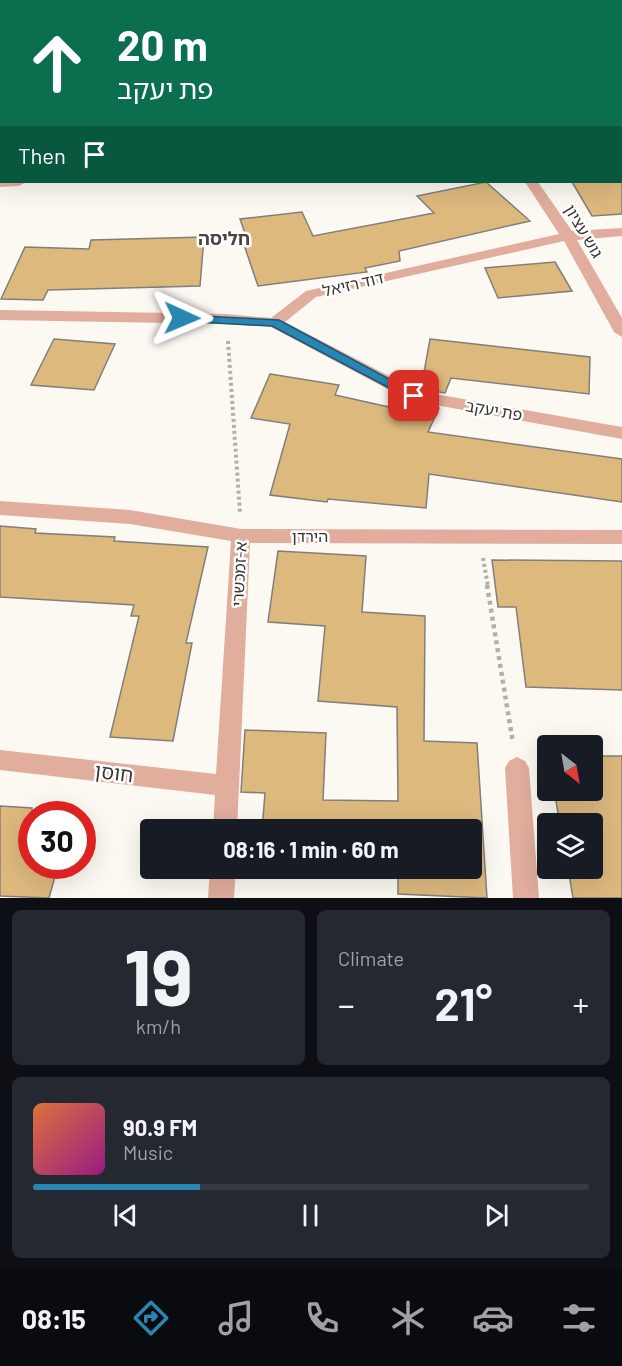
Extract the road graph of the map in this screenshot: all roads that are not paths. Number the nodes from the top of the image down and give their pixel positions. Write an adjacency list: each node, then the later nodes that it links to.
1 (532, 183): 3 (street, גוש עציון)
2 (622, 232): 3 (street, דוד רזיאל)
3 (568, 236): 5 (street, דוד רזיאל); 6 (street, גוש עציון)
4 (0, 315): 5 (street)
5 (274, 323): 7 (street, פת יעקב)
6 (622, 332)
7 (622, 433)
8 (0, 508): 9 (street, הירדן)
9 (241, 536): 10 (street, הירדן); 13 (street, א-זמכשרי)
10 (622, 537)
11 (0, 760): 13 (street, חוסן)
12 (517, 768): 17 (street)
13 (228, 786): 14 (street, א-זמכשרי)
14 (226, 819)
15 (222, 879): 16 (street)
16 (221, 898)
17 (526, 898)

